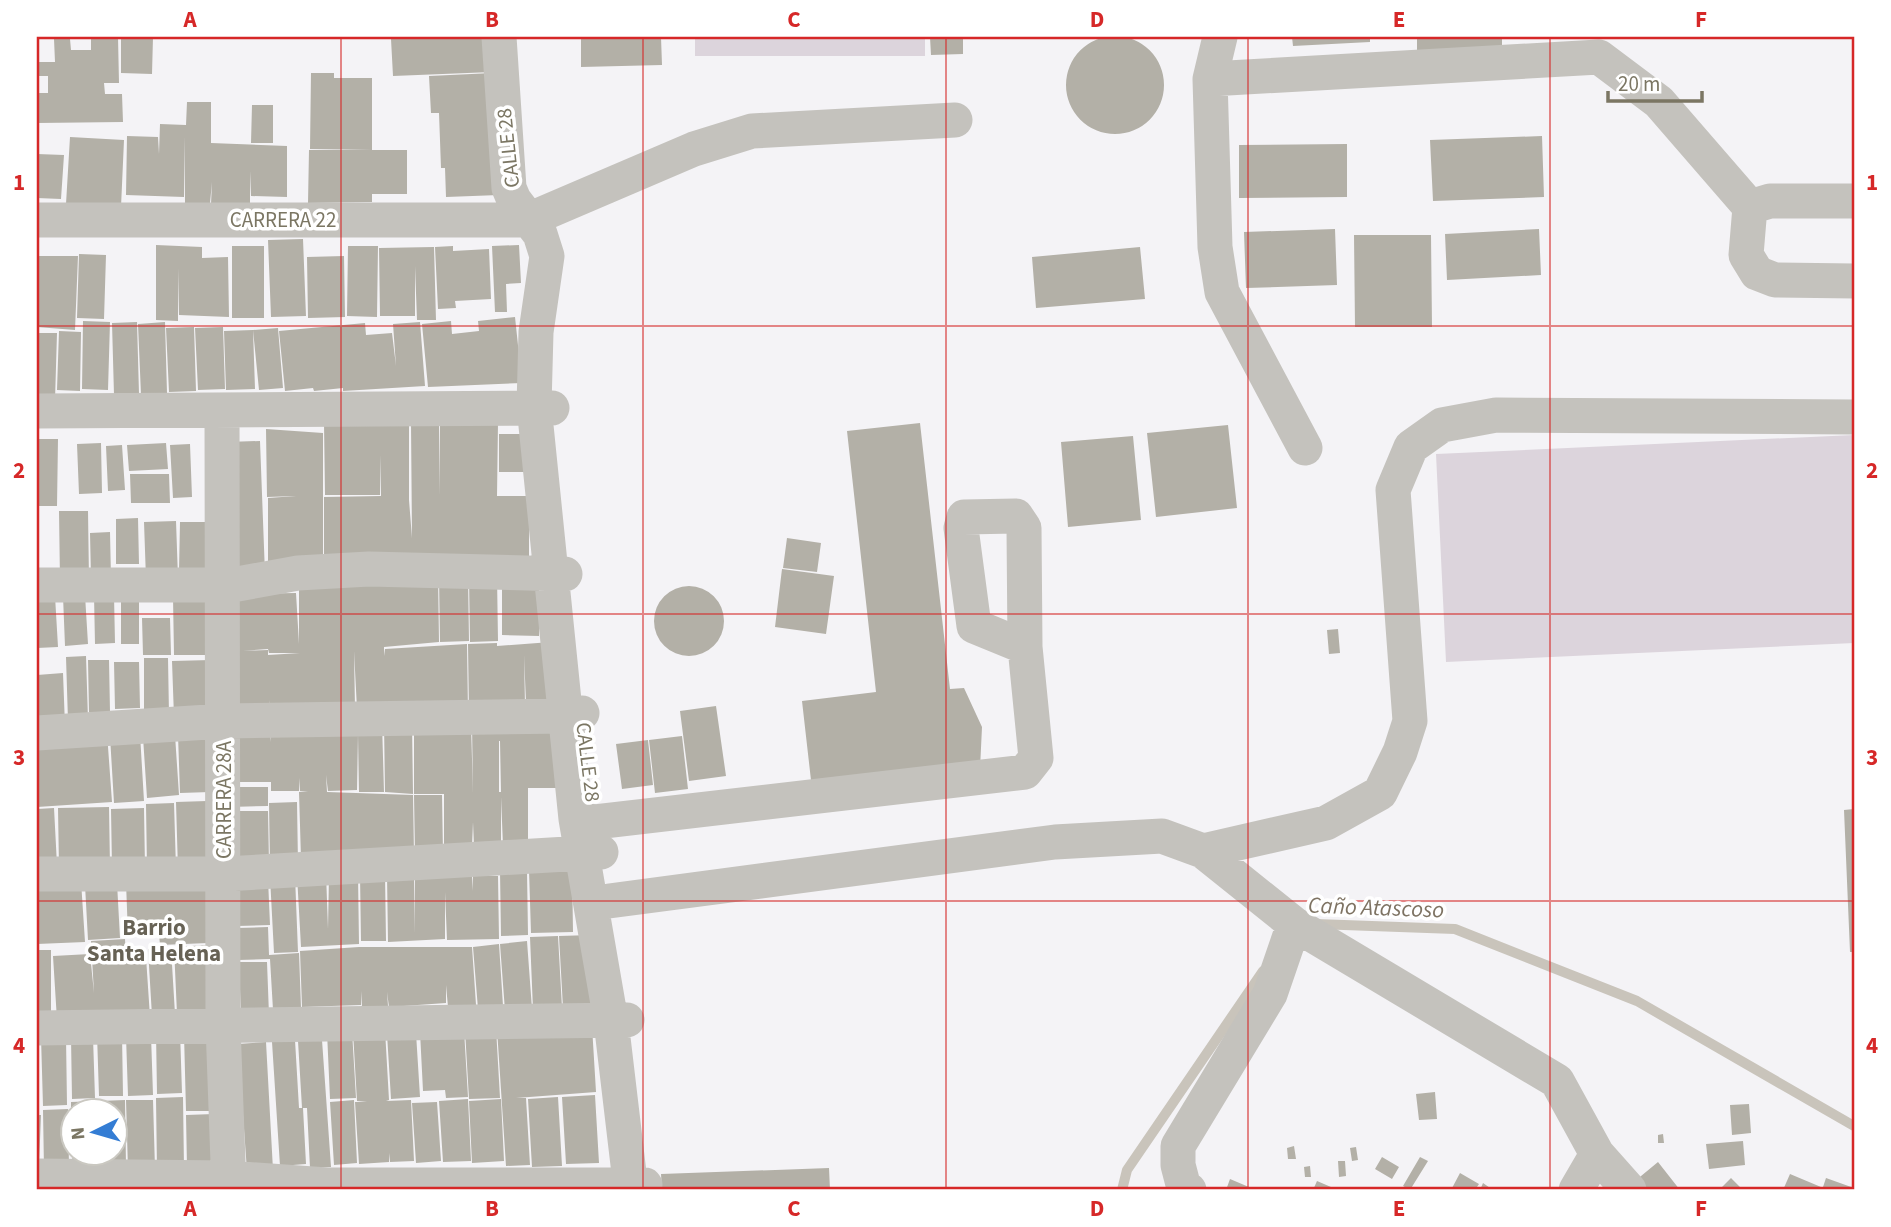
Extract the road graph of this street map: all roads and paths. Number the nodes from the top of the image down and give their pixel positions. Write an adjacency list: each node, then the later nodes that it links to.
1 (499, 37): 7 (street, CALLE 28)
2 (1220, 37): 3 (street)
3 (1209, 79): 6 (street); 14 (street)
4 (955, 120): 7 (street)
5 (1854, 201): 6 (street)
6 (1750, 207): 9 (street)
7 (528, 219): 8 (street, CARRERA 22); 10 (street, CALLE 28)
8 (37, 220)
9 (1854, 281)
10 (543, 407): 11 (street); 15 (street, CALLE 28)
11 (222, 410): 12 (street); 16 (street, CARRERA 28A)
12 (37, 411)
13 (1854, 417): 23 (street)
14 (1304, 448)
15 (559, 573): 16 (street); 19 (street, CALLE 28)
16 (223, 584): 17 (street); 20 (street, CARRERA 28A)
17 (37, 585)
18 (1025, 647): 22 (street)
19 (574, 714): 20 (street); 22 (street, CALLE 28)
20 (224, 721): 21 (street); 25 (street, CARRERA 28A)
21 (37, 733)
22 (588, 837): 25 (street); 26 (street, CALLE 28); 28 (street, CALLE 28)
23 (1203, 851): 26 (street); 27 (street)
24 (37, 874): 25 (street)
25 (225, 874): 29 (street, CARRERA 28A)
26 (608, 901): 28 (street, CALLE 28)
27 (1294, 924): 31 (street); 35 (street)
28 (619, 1021): 29 (street); 34 (street, CALLE 28)
29 (223, 1025): 30 (street); 33 (street, CARRERA 28A)
30 (37, 1028)
31 (1597, 1154): 36 (street); 37 (street)
32 (37, 1176): 33 (street)
33 (229, 1184): 34 (street)
34 (638, 1188)
35 (1189, 1190)
36 (1576, 1190)
37 (1629, 1190)

